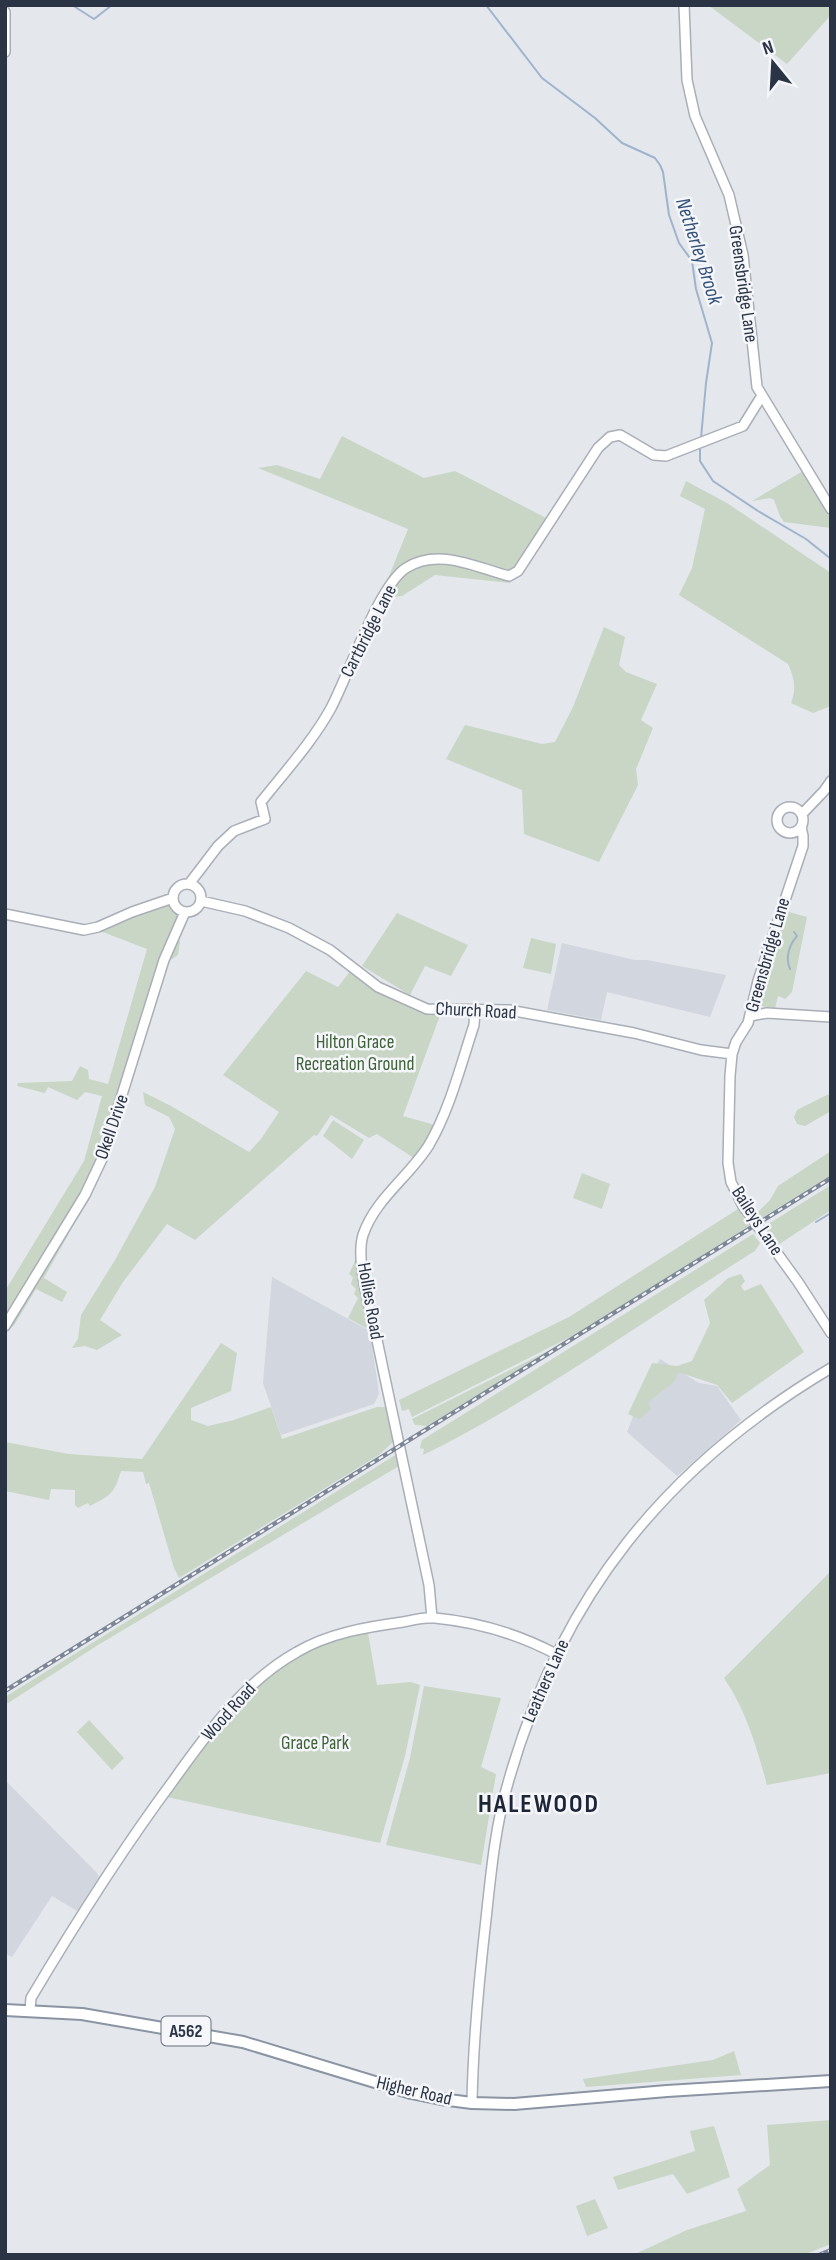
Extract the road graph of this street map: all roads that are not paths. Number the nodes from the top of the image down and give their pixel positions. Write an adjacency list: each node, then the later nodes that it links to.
1 (684, 5): 4 (street, Greensbridge Lane)
2 (5, 12): 3 (street)
3 (5, 52)
4 (761, 397): 5 (street, Greensbridge Lane); 13 (street, Cartbridge Lane)
5 (831, 509)
6 (831, 781): 7 (street)
7 (818, 798): 8 (street); 9 (street)
8 (794, 807): 9 (street); 11 (street)
9 (802, 814): 10 (street)
10 (801, 827): 11 (street); 12 (street, Greensbridge Lane)
11 (789, 833): 12 (street)
12 (799, 853): 19 (street, Greensbridge Lane)
13 (189, 884): 14 (street); 15 (street)
14 (173, 898): 16 (street); 17 (street)
15 (201, 901): 16 (street); 18 (street, Church Road)
16 (184, 912): 22 (street, Okell Drive)
17 (5, 914)
18 (475, 1009): 21 (street, Church Road); 25 (street, Hollies Road)
19 (750, 1016): 20 (street); 21 (street, Greensbridge Lane)
20 (831, 1017)
21 (732, 1054): 23 (street, Baileys Lane)
22 (5, 1326)
23 (831, 1333)
24 (831, 1368): 26 (street, Leathers Lane)
25 (432, 1618): 26 (street, Wood Road); 28 (street, Wood Road)
26 (556, 1654): 30 (street, Leathers Lane)
27 (5, 2010): 28 (highway, Higher Road / A562)
28 (30, 2010): 30 (highway, Higher Road / A562)
29 (831, 2081): 30 (highway, Higher Road / A562)
30 (472, 2103)

